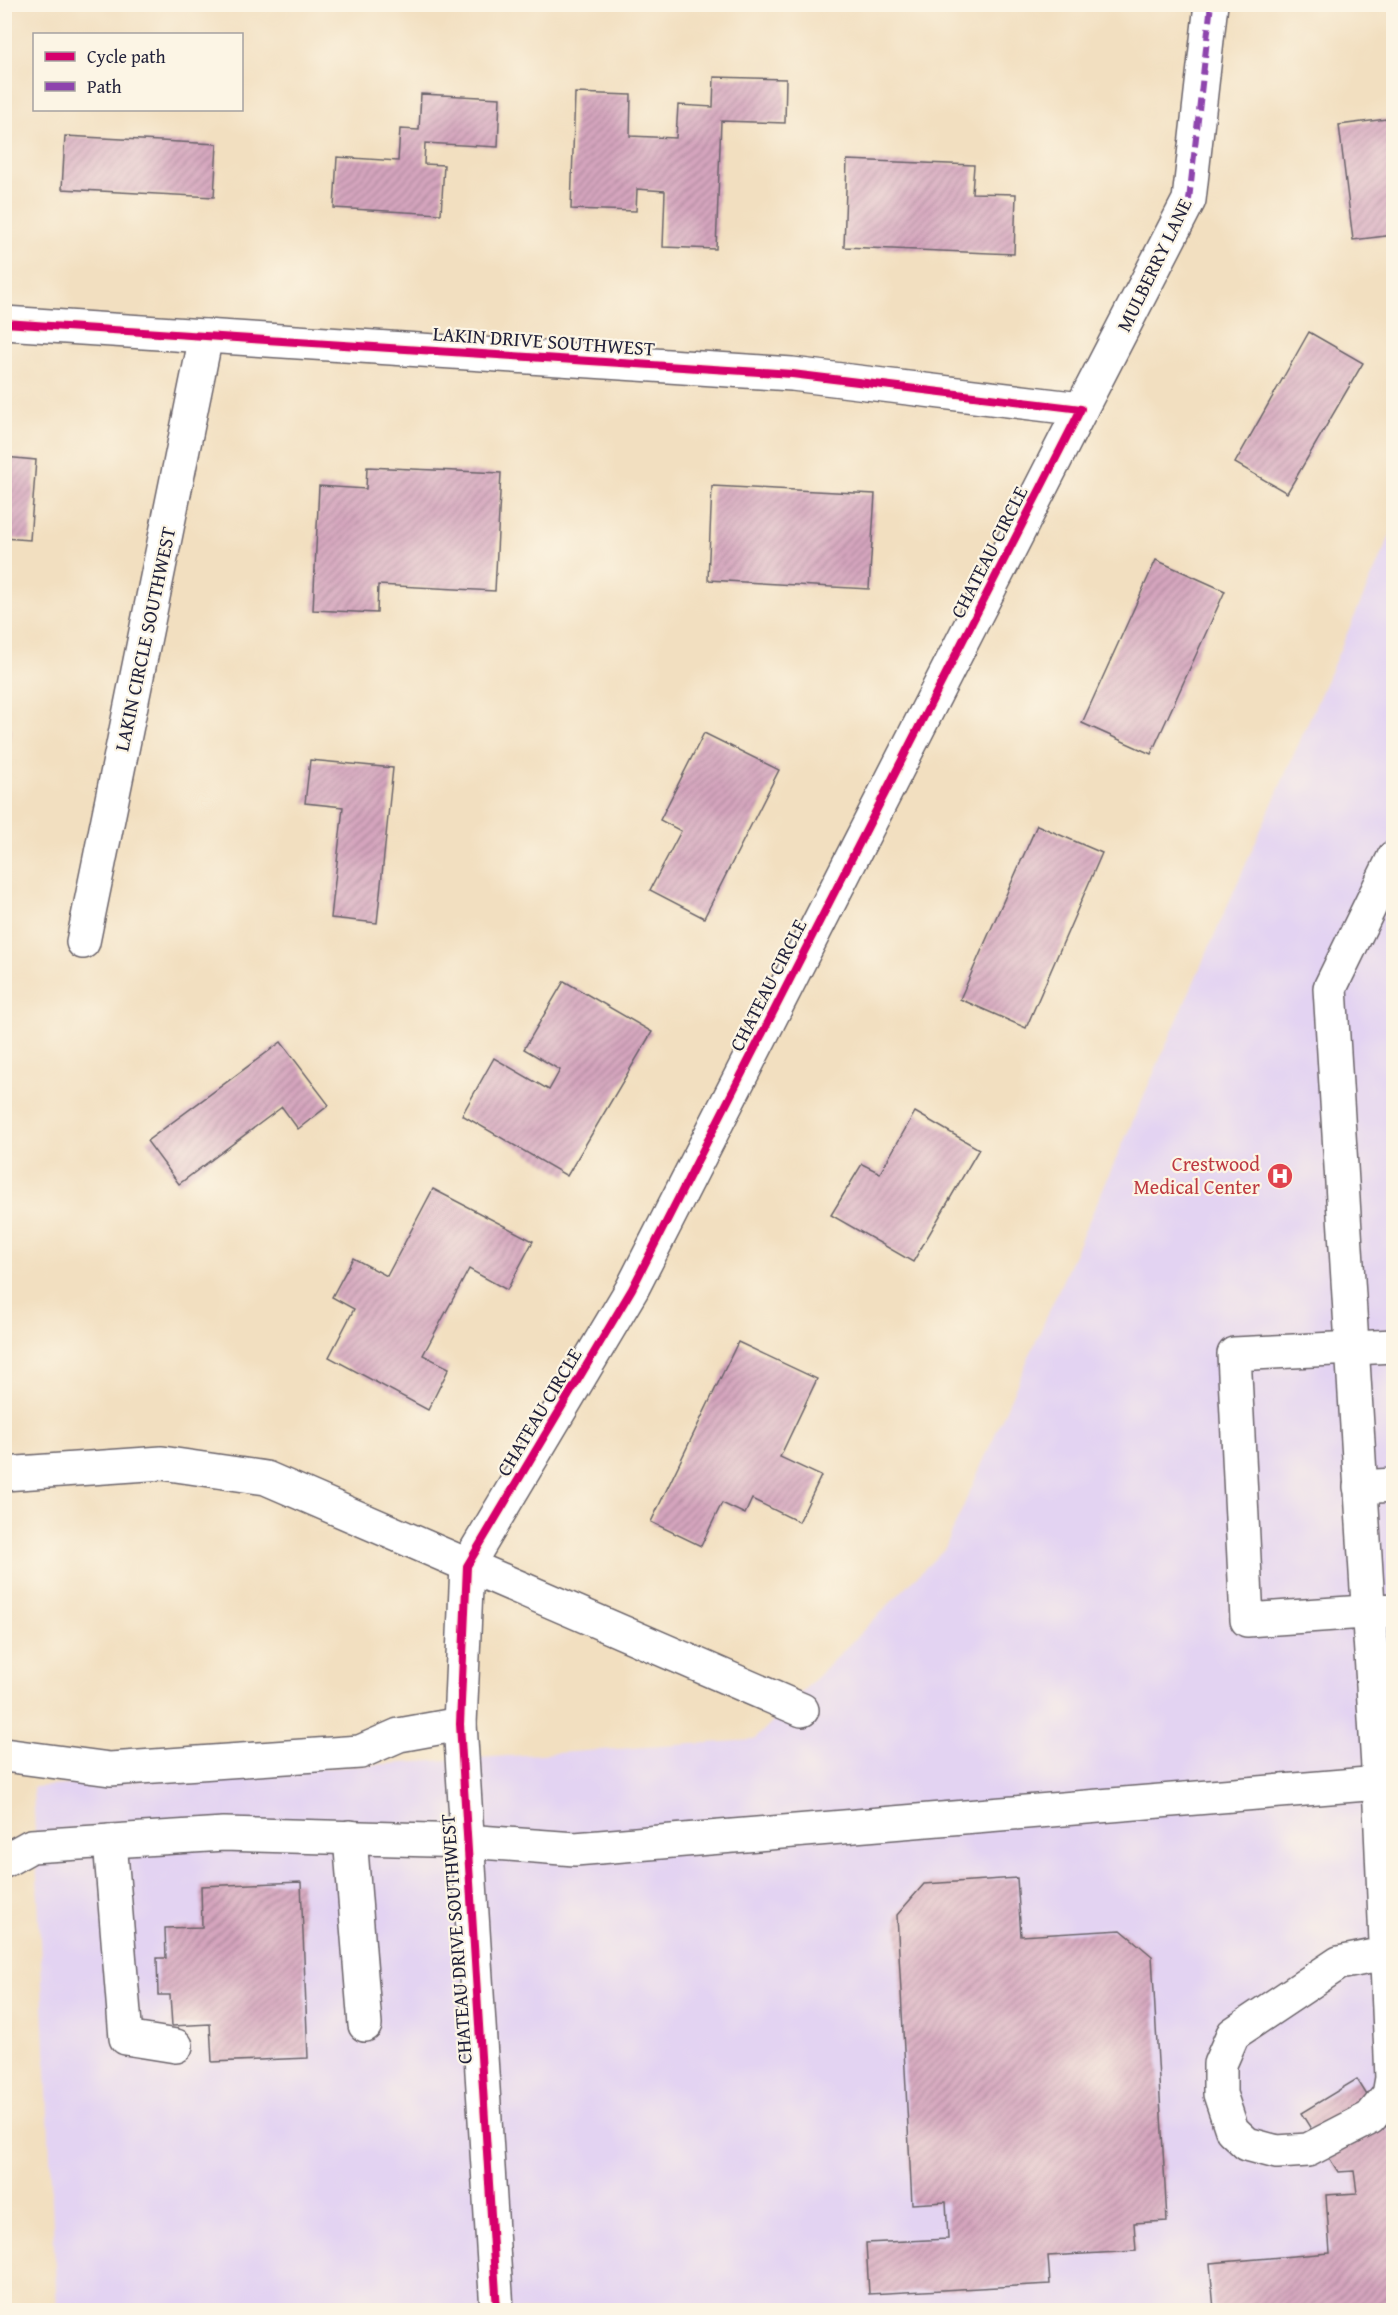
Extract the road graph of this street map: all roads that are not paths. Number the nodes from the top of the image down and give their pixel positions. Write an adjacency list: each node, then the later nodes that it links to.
1 (1211, 4): 4 (street, MULBERRY LANE)
2 (4, 323): 3 (street, LAKIN DRIVE SOUTHWEST)
3 (206, 336): 4 (street, LAKIN DRIVE SOUTHWEST); 6 (street, LAKIN CIRCLE SOUTHWEST)
4 (1081, 409): 12 (street, CHATEAU CIRCLE)
5 (1394, 857): 8 (street)
6 (83, 942)
7 (1394, 1346): 8 (street)
8 (1352, 1349): 11 (street); 13 (street)
9 (4, 1474): 12 (street)
10 (1394, 1485): 11 (street)
11 (1360, 1487): 13 (street)
12 (467, 1566): 14 (street); 15 (street, CHATEAU DRIVE SOUTHWEST)
13 (1381, 1611): 17 (street)
14 (802, 1710)
15 (460, 1724): 16 (street); 20 (street, CHATEAU DRIVE SOUTHWEST)
16 (4, 1755)
17 (1379, 1783): 20 (street); 22 (street)
18 (350, 1837): 19 (street); 20 (street); 23 (street)
19 (110, 1841): 21 (street); 24 (street)
20 (466, 1841): 25 (street, CHATEAU DRIVE SOUTHWEST)
21 (4, 1861)
22 (1386, 1956): 22 (street)
23 (365, 2025)
24 (176, 2046)
25 (497, 2310)

